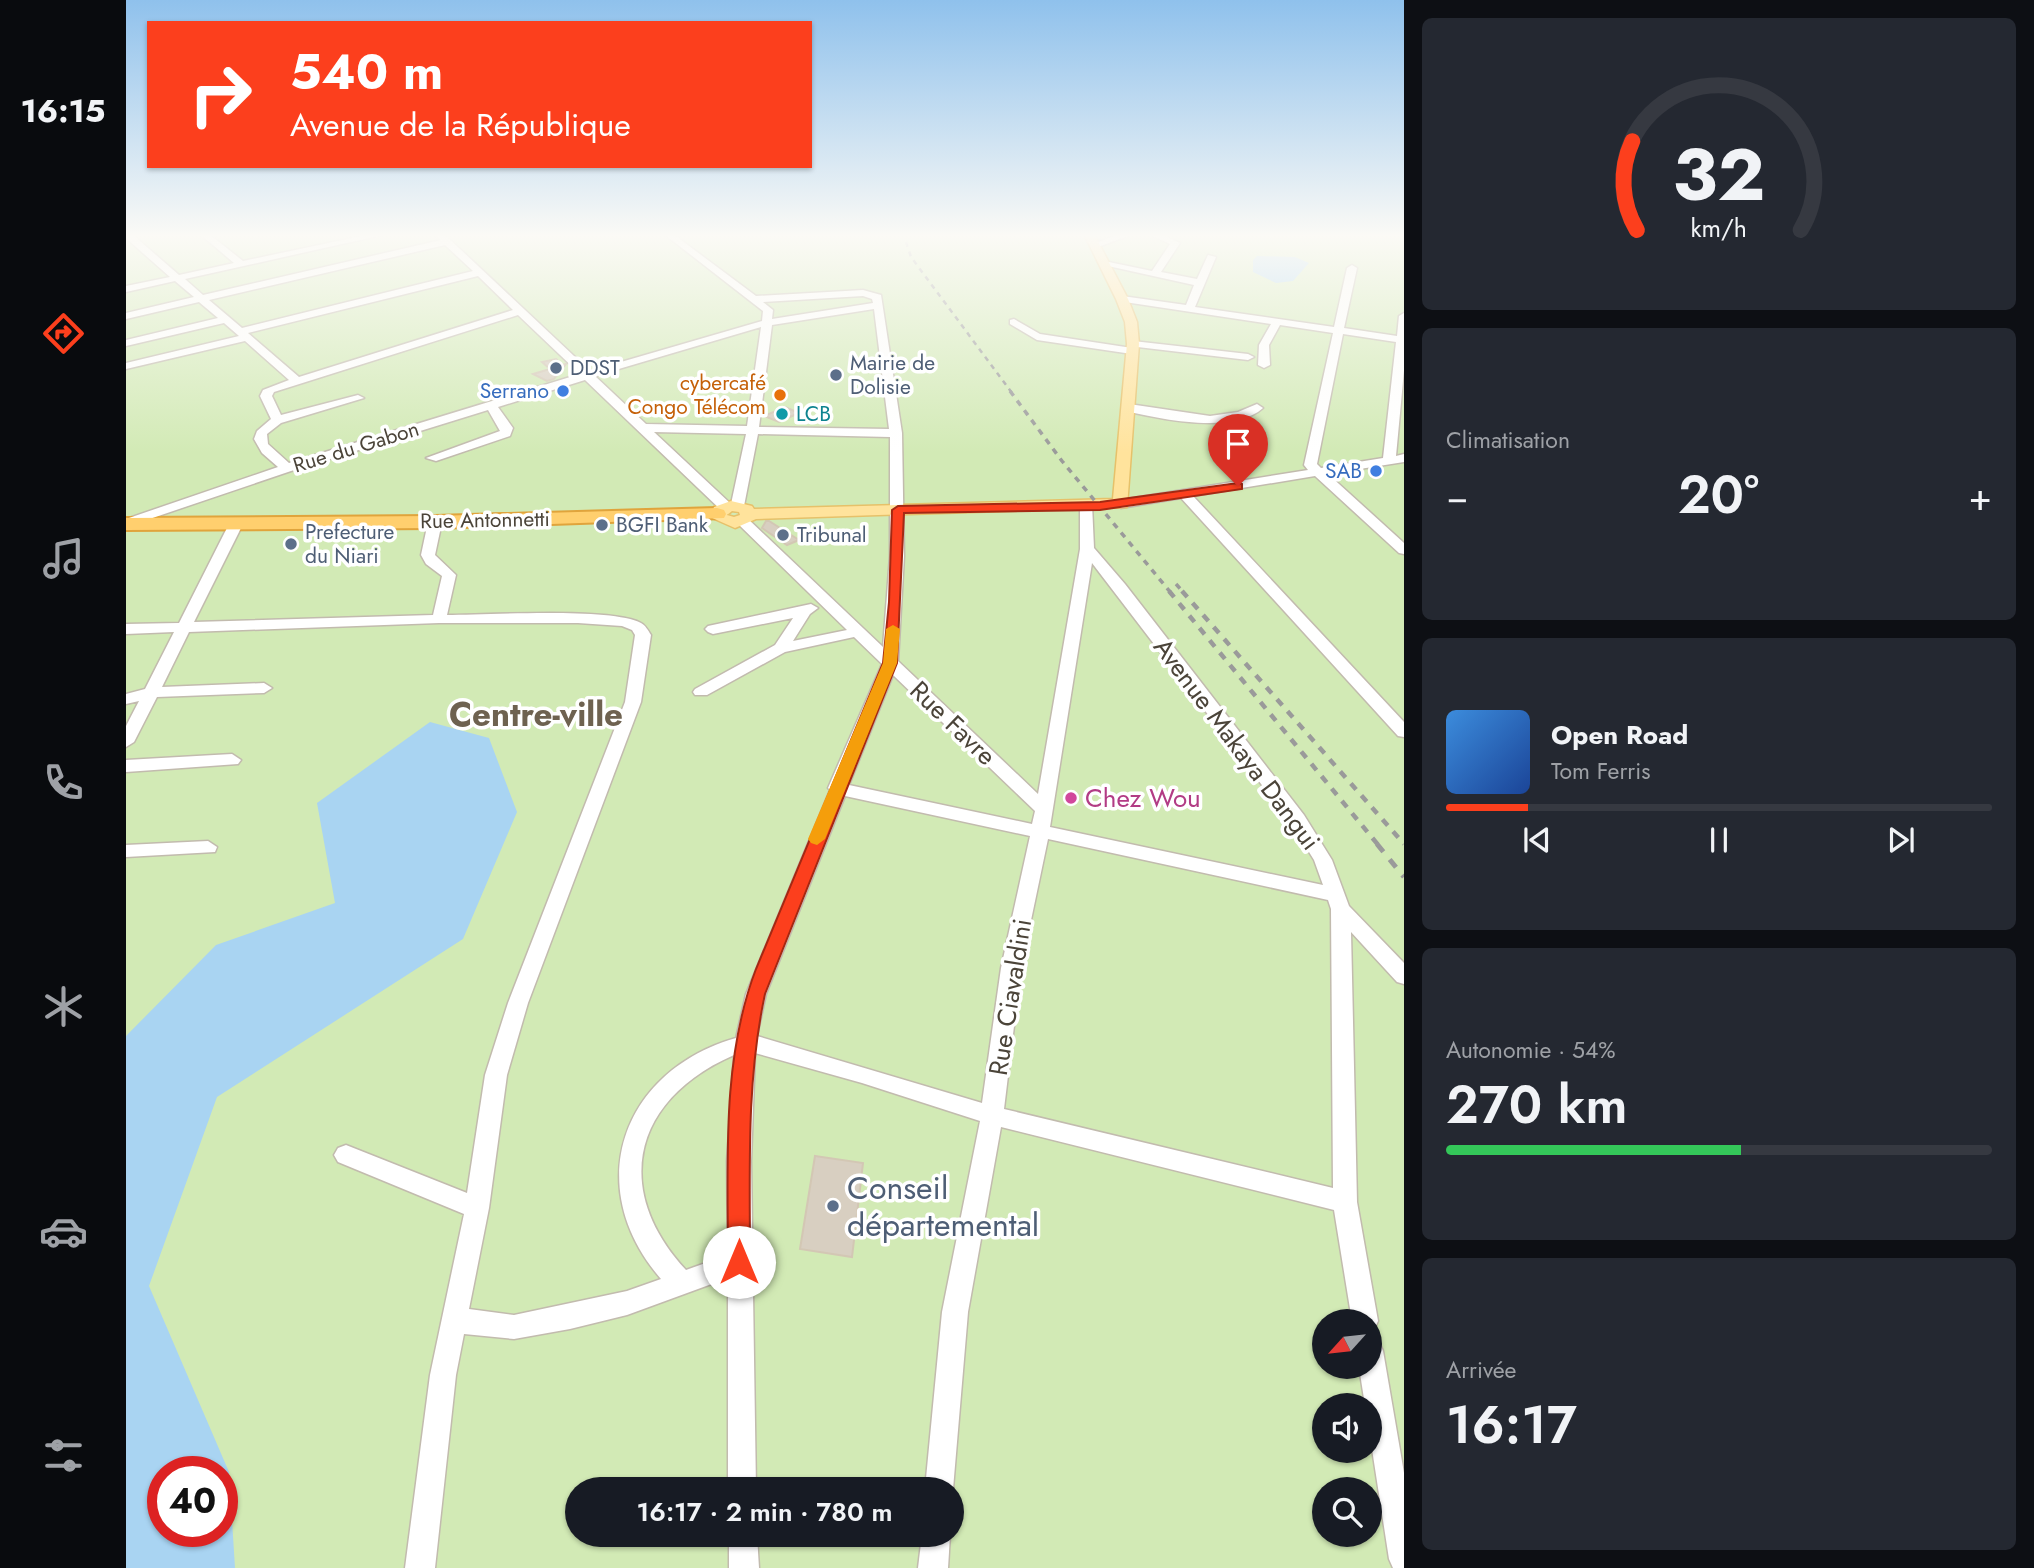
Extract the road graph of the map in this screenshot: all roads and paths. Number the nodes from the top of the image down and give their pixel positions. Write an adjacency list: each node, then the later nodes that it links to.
1 (165, 307): 13 (street)
2 (210, 307): 15 (street)
3 (348, 307): 20 (street)
4 (515, 307): 12 (street, Rue Favre)
5 (765, 307): 18 (street)
6 (865, 307): 18 (street, Rue du Gabon)
7 (879, 307): 36 (street)
8 (1125, 307): 23 (main road)
9 (1177, 307): 11 (street)
10 (1343, 307): 19 (street)
11 (1189, 309): 17 (street)
12 (519, 311): 27 (street, Rue Favre); 28 (street)
13 (126, 316)
14 (1404, 316): 21 (street)
15 (225, 320): 20 (street); 22 (street)
16 (1014, 322): 23 (street)
17 (1277, 322): 19 (street); 25 (street)
18 (765, 323): 27 (street, Rue du Gabon); 35 (street)
19 (1337, 331): 21 (street); 41 (street)
20 (242, 335): 26 (street); 28 (street)
21 (1402, 340): 39 (street)
22 (126, 343)
23 (1133, 347): 24 (street); 31 (main road)
24 (1248, 357)
25 (1264, 365)
26 (126, 366)
27 (588, 376): 30 (street, Rue du Gabon); 34 (street, Rue Favre)
28 (297, 381): 33 (street)
29 (358, 398): 33 (street)
30 (491, 405): 37 (street); 40 (street, Rue du Gabon)
31 (1129, 408): 32 (street); 43 (main road)
32 (1257, 408)
33 (277, 420): 40 (street)
34 (644, 428): 35 (street); 46 (street, Rue Favre)
35 (752, 430): 36 (street); 46 (street)
36 (895, 433): 45 (street)
37 (432, 458)
38 (1404, 458): 39 (street)
39 (1389, 461): 41 (street)
40 (288, 468): 48 (street, Rue du Gabon)
41 (1315, 473): 42 (street); 51 (street)
42 (1186, 495): 43 (street); 65 (street)
43 (1121, 504): 44 (main road)
44 (1087, 507): 45 (main road); 50 (street, Rue Ciavaldini)
45 (898, 510): 46 (main road); 60 (street)
46 (734, 512): 47 (highway, Rue Antonnetti); 52 (street, Rue Favre)
47 (435, 522): 49 (highway, Rue Antonnetti); 54 (street)
48 (126, 523): 49 (highway, Rue Antonnetti)
49 (236, 524): 55 (street)
50 (1087, 549): 70 (street, Rue Ciavaldini); 74 (street, Avenue Makaya Dangui)
51 (1404, 550)
52 (824, 603): 53 (street); 58 (street, Rue Favre)
53 (805, 611): 57 (street); 59 (street)
54 (439, 620): 55 (street); 80 (street)
55 (184, 627): 56 (street); 62 (street)
56 (126, 629)
57 (713, 629)
58 (857, 632): 59 (street); 60 (street, Rue Favre)
59 (780, 648): 63 (street)
60 (890, 663): 69 (street); 70 (street, Rue Favre)
61 (264, 688): 62 (street)
62 (153, 692): 64 (street); 66 (street)
63 (701, 692)
64 (126, 699)
65 (1404, 732)
66 (126, 742)
67 (232, 760): 68 (street)
68 (126, 766)
69 (837, 788): 71 (street); 76 (street)
70 (1043, 809): 71 (street, Rue Ciavaldini)
71 (1040, 832): 74 (street); 77 (street, Rue Ciavaldini)
72 (208, 847): 73 (street)
73 (126, 851)
74 (1339, 902): 75 (street, Avenue Makaya Dangui); 79 (street)
75 (1404, 976)
76 (745, 1043): 77 (street); 81 (street); 82 (street)
77 (992, 1115): 79 (street); 87 (street, Rue Ciavaldini)
78 (346, 1155): 80 (street)
79 (1345, 1202): 83 (street)
80 (477, 1208): 84 (street)
81 (739, 1262): 82 (street); 86 (street)
82 (682, 1284): 84 (street)
83 (1363, 1309)
84 (454, 1320): 91 (street)
85 (1375, 1379): 90 (street)
86 (742, 1477)
87 (940, 1477)
88 (743, 1547): 92 (street)
89 (935, 1547): 93 (street)
90 (1404, 1559)
91 (420, 1568)
92 (744, 1568)
93 (933, 1568)

